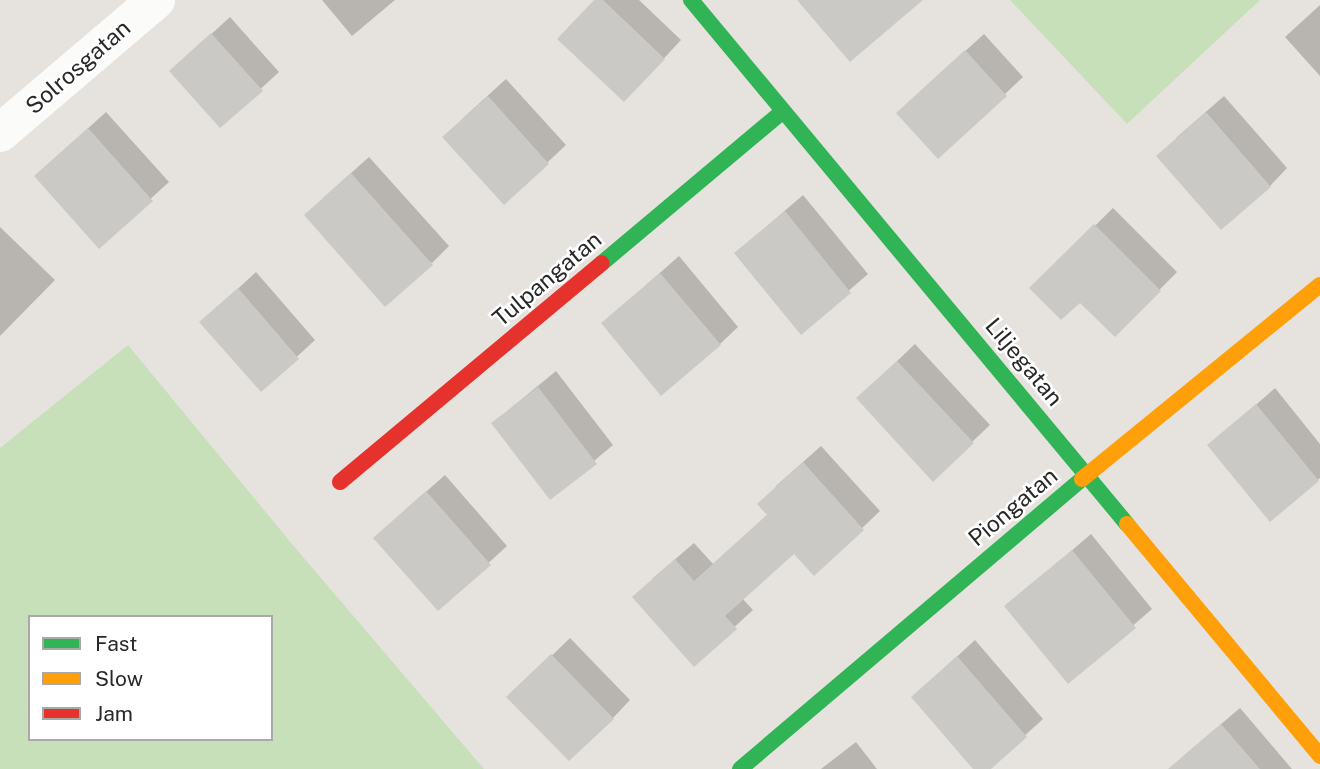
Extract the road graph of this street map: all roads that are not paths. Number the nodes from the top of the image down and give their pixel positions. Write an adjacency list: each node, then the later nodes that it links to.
1 (156, 0): 4 (street, Solrosgatan)
2 (691, 0): 3 (street, Liljegatan)
3 (783, 111): 6 (street, Liljegatan); 7 (street, Tulpangatan)
4 (0, 133)
5 (1320, 285): 6 (street, Piongatan)
6 (1088, 474): 8 (street, Liljegatan); 9 (street, Piongatan)
7 (340, 482)
8 (1320, 756)
9 (740, 769)

